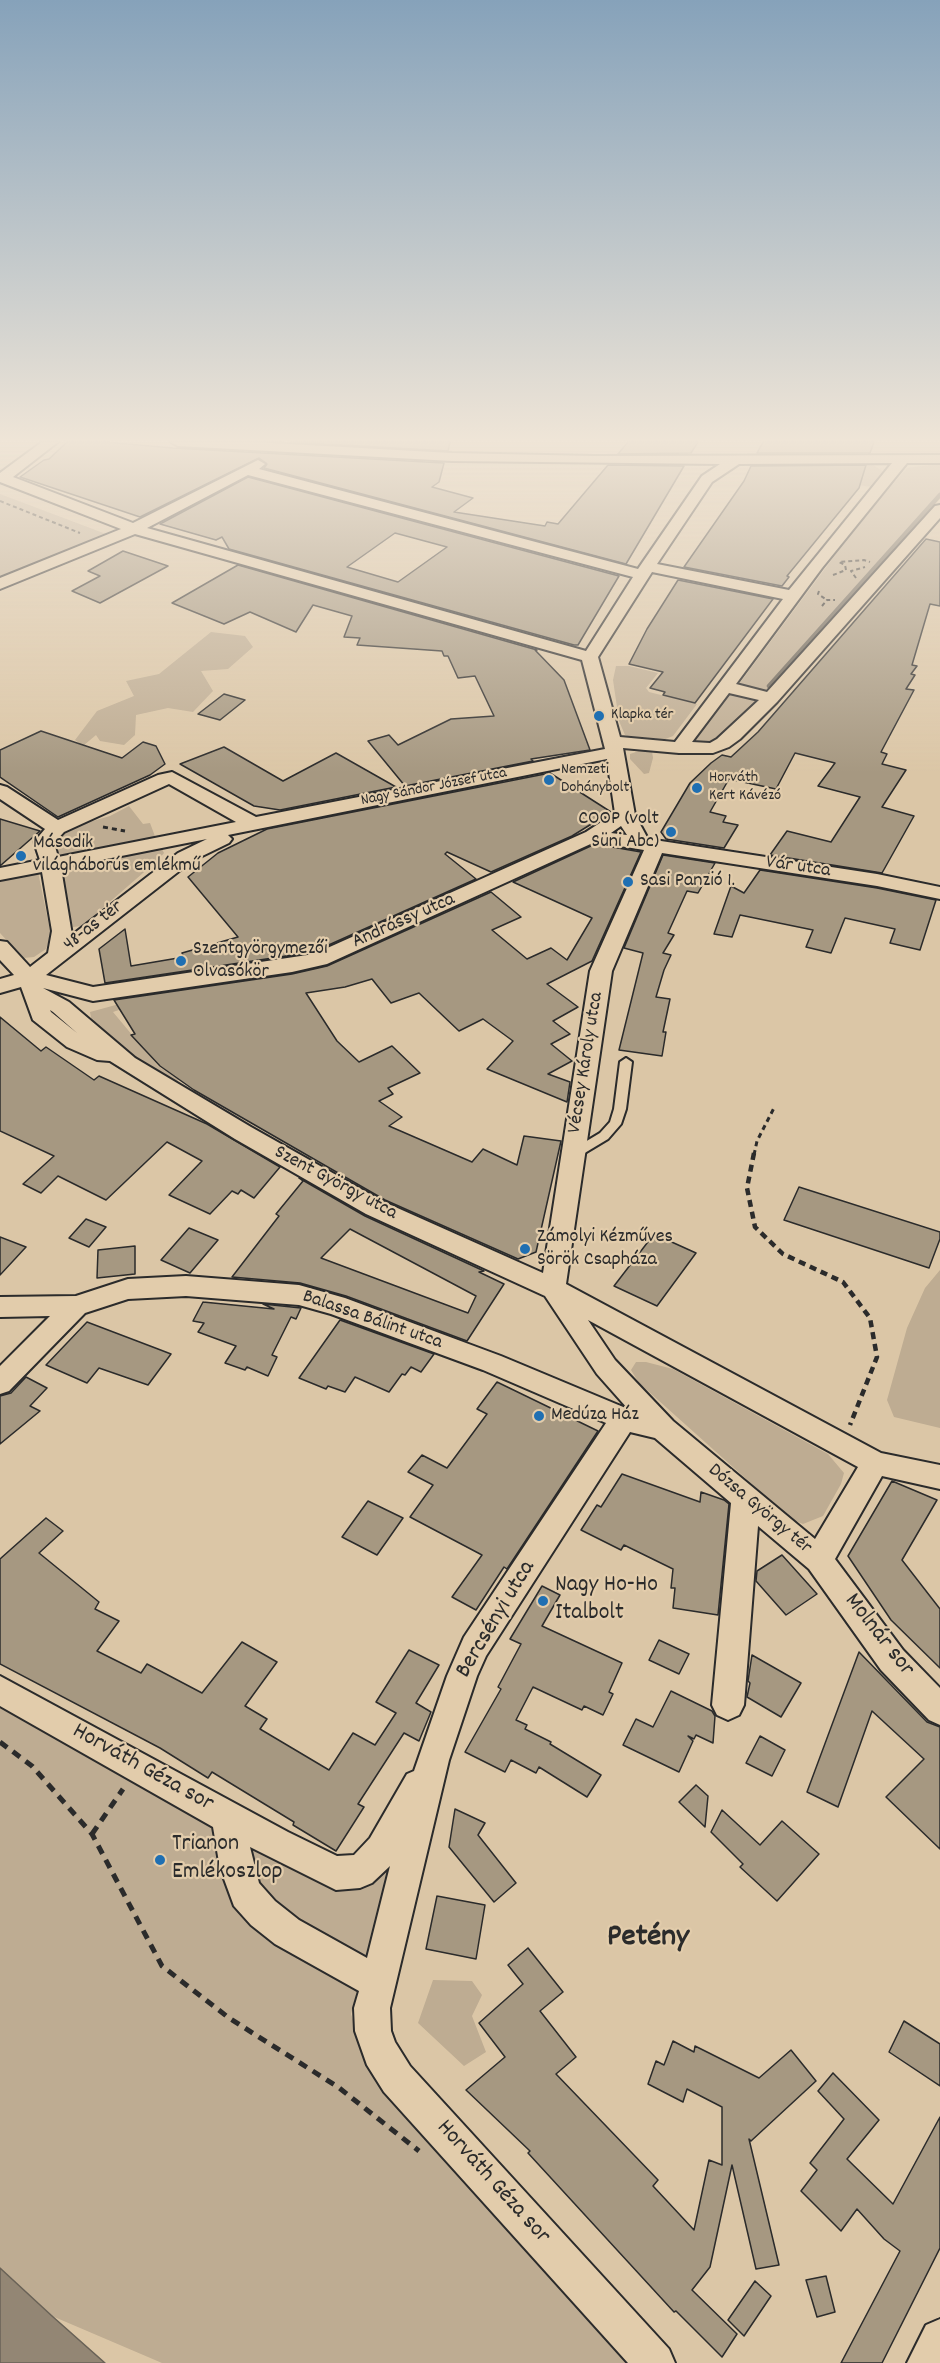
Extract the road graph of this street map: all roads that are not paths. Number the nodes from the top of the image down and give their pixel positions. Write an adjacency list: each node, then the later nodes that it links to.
1 (78, 552): 8 (street)
2 (217, 552): 10 (street)
3 (571, 552): 7 (street)
4 (658, 552): 7 (street)
5 (829, 552): 9 (street)
6 (901, 552): 12 (street)
7 (645, 571): 9 (street); 10 (street)
8 (0, 584)
9 (794, 596): 11 (street)
10 (590, 657): 13 (street)
11 (726, 687): 12 (street); 14 (street)
12 (771, 698): 14 (street)
13 (614, 746): 14 (street); 16 (street); 18 (street, Nagy Sándor József utca)
14 (679, 748)
15 (2, 797): 17 (street)
16 (625, 815): 19 (street); 20 (street)
17 (65, 824): 18 (street); 21 (street, 48-as tér)
18 (254, 824): 21 (street); 25 (street, 48-as tér)
19 (593, 836): 20 (street); 26 (street, Andrássy utca)
20 (648, 845): 23 (street, Vár utca); 29 (street, Vécsey Károly utca)
21 (50, 862): 22 (street); 25 (street, 48-as tér)
22 (0, 874)
23 (940, 893)
24 (0, 947): 26 (street)
25 (58, 956): 26 (street, 48-as tér)
26 (32, 985): 27 (street); 30 (street, Szent György utca)
27 (0, 986)
28 (626, 1062): 29 (lane)
29 (574, 1154): 30 (street, Vécsey Károly utca)
30 (553, 1289): 35 (street, Dózsa György tér); 36 (street)
31 (76, 1306): 32 (street, Balassa Bálint utca); 33 (street); 34 (street, Balassa Bálint utca)
32 (0, 1307)
33 (0, 1383)
34 (624, 1419): 35 (street); 43 (street, Bercsényi utca)
35 (663, 1429): 38 (street, Dózsa György tér)
36 (875, 1463): 37 (street); 39 (street, Dózsa György tér)
37 (940, 1477)
38 (746, 1497): 39 (street, Dózsa György tér); 41 (street)
39 (819, 1560): 42 (street, Molnár sor)
40 (0, 1690): 44 (street, Horváth Géza sor)
41 (728, 1705)
42 (940, 1710)
43 (433, 1760): 44 (street, Horváth Géza sor); 45 (street, Bercsényi utca)
44 (228, 1818): 45 (street)
45 (378, 1983): 47 (street, Horváth Géza sor)
46 (940, 2339): 48 (street)
47 (655, 2363)
48 (927, 2363)

